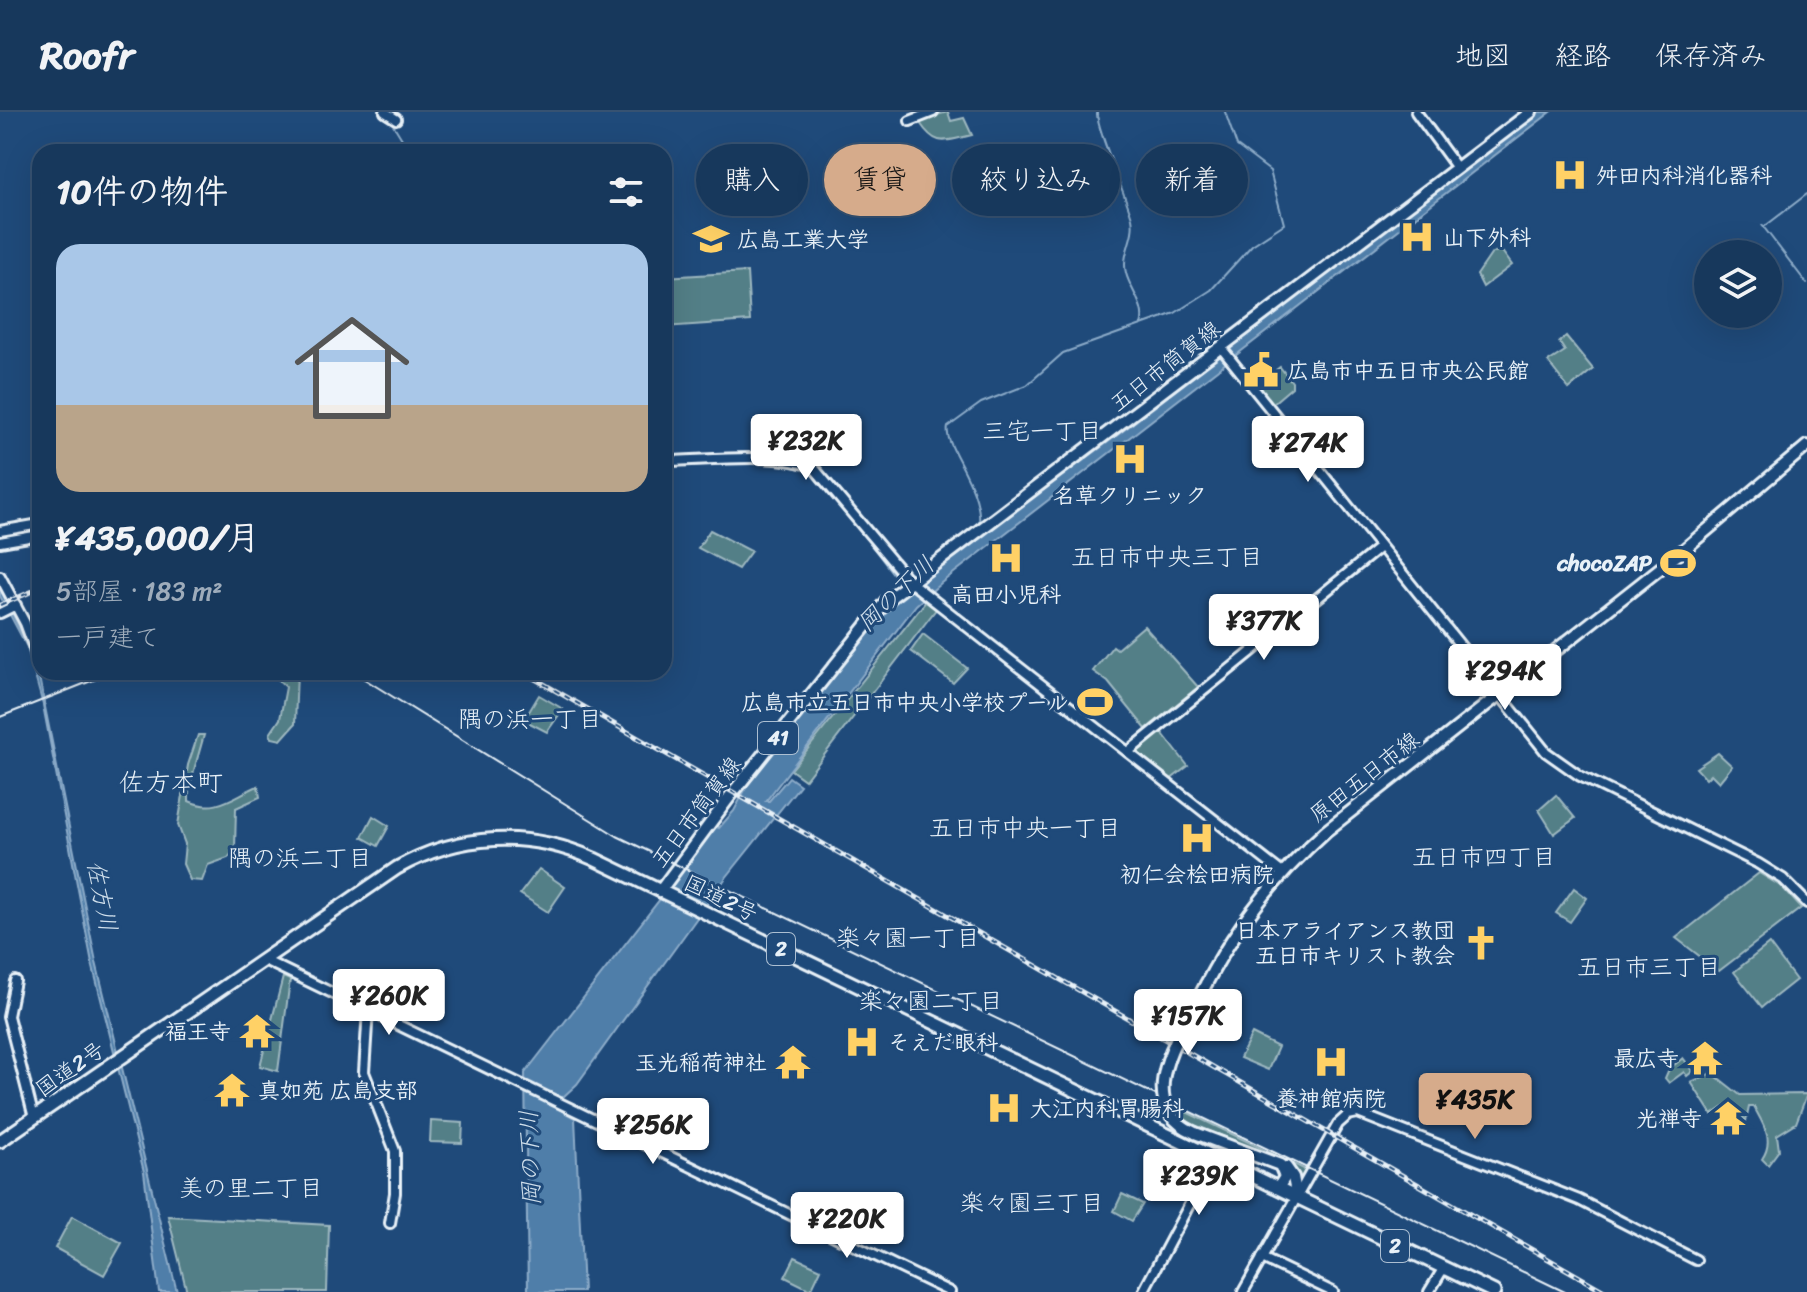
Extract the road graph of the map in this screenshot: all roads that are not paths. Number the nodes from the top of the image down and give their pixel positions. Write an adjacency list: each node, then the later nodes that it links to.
1 (933, 112): 4 (street)
2 (1416, 112): 5 (street)
3 (1531, 112): 5 (main road, 五日市筒賀線 / 41)
4 (910, 121)
5 (1457, 168): 6 (main road, 五日市筒賀線 / 41)
6 (1222, 350): 13 (street); 15 (main road, 五日市筒賀線 / 41)
7 (1807, 446): 18 (main road, 原田五日市線)
8 (672, 461): 15 (street)
9 (32, 526): 10 (street)
10 (0, 531)
11 (32, 536): 12 (street)
12 (0, 542)
13 (1379, 548): 18 (street); 19 (street)
14 (0, 576): 16 (street)
15 (908, 585): 19 (street); 21 (main road, 五日市筒賀線 / 41)
16 (9, 609): 17 (street)
17 (32, 649)
18 (1498, 695): 20 (main road, 原田五日市線); 22 (street)
19 (1128, 752): 20 (street)
20 (1281, 872): 29 (main road, 原田五日市線, bridge)
21 (663, 892): 23 (highway, 国道2号 / 2); 28 (highway, 国道2号 / 2)
22 (1807, 903)
23 (264, 960): 25 (street); 26 (highway, 国道2号 / 2)
24 (15, 981): 26 (street)
25 (368, 1009): 32 (street); 36 (street)
26 (34, 1118): 27 (highway, 国道2号 / 2)
27 (0, 1141)
28 (1214, 1158): 30 (highway, 国道2号 / 2); 37 (street)
29 (1277, 1163): 30 (main road); 31 (main road)
30 (1278, 1188): 31 (highway, 国道2号 / 2)
31 (1297, 1198): 33 (street); 34 (street); 35 (highway, 国道2号 / 2)
32 (390, 1223)
33 (1262, 1258): 38 (street); 39 (street)
34 (1696, 1260)
35 (1443, 1269): 40 (street); 41 (highway, 国道2号 / 2)
36 (950, 1292)
37 (1143, 1292)
38 (1243, 1292)
39 (1333, 1292)
40 (1429, 1292)
41 (1494, 1292)

